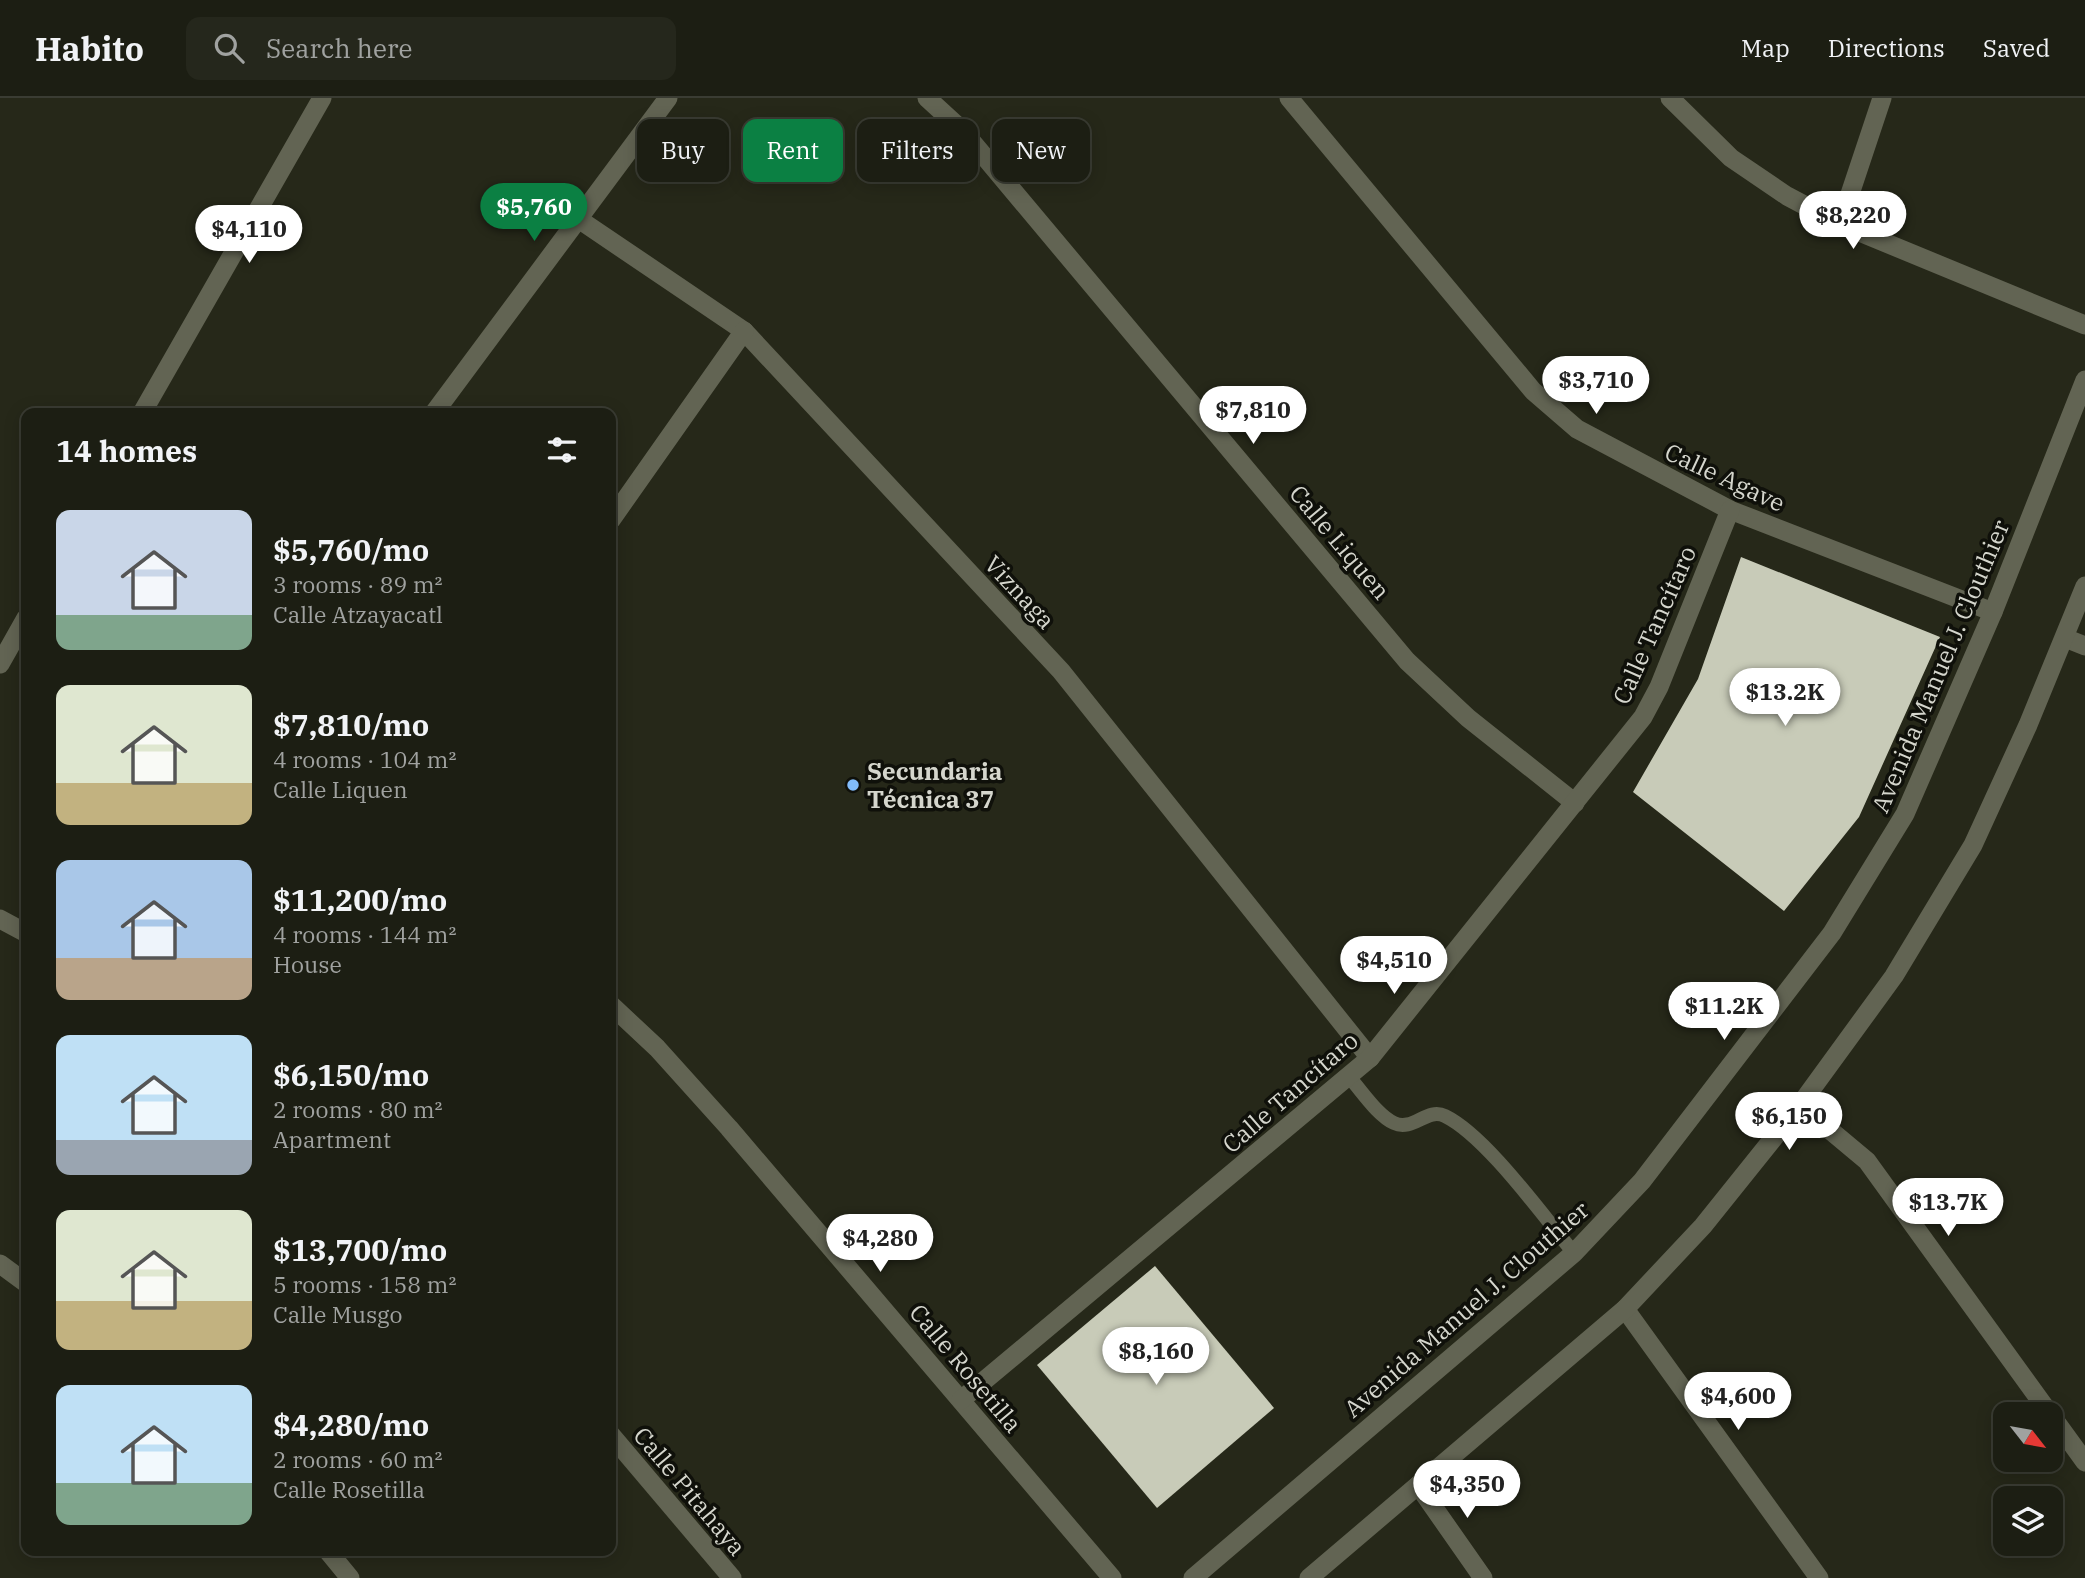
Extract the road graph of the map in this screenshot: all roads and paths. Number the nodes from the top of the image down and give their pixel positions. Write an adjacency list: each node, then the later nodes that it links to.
1 (322, 98): 12 (street)
2 (668, 98): 7 (street)
3 (927, 98): 22 (street, Calle Liquen)
4 (1289, 98): 14 (street, Calle Agave)
5 (1670, 98): 8 (street)
6 (1882, 98): 8 (street)
7 (577, 218): 10 (street, Viznaga); 13 (street)
8 (1840, 224): 9 (street)
9 (2085, 325)
10 (744, 331): 15 (street); 26 (street, Viznaga)
11 (2085, 380): 17 (street, Avenida Manuel J. Clouthier)
12 (145, 408)
13 (438, 408)
14 (1730, 510): 17 (street, Calle Agave); 22 (street, Calle Tancítaro)
15 (616, 513)
16 (2085, 586): 19 (street)
17 (1993, 612): 29 (street, Avenida Manuel J. Clouthier)
18 (21, 627): 21 (street)
19 (2065, 638): 20 (street); 28 (street)
20 (2085, 646)
21 (0, 664)
22 (1575, 803): 26 (street, Calle Tancítaro)
23 (0, 919): 24 (street)
24 (21, 930)
25 (616, 1010): 33 (street, Calle Rosetilla)
26 (1370, 1058): 27 (street, Calle Tancítaro)
27 (1349, 1077): 29 (lane); 33 (street, Calle Tancítaro)
28 (1800, 1105): 32 (street); 34 (street)
29 (1574, 1253): 43 (street, Avenida Manuel J. Clouthier)
30 (0, 1264): 31 (street)
31 (21, 1279)
32 (1625, 1309): 38 (street); 46 (street)
33 (961, 1401): 42 (street, Calle Rosetilla)
34 (2042, 1402)
35 (2063, 1432): 37 (street)
36 (616, 1441): 41 (street, Calle Pitahaya)
37 (2085, 1462)
38 (1418, 1485): 44 (street); 45 (street)
39 (332, 1556): 40 (street)
40 (350, 1578)
41 (732, 1578)
42 (1112, 1578)
43 (1193, 1578)
44 (1308, 1578)
45 (1483, 1578)
46 (1819, 1578)

